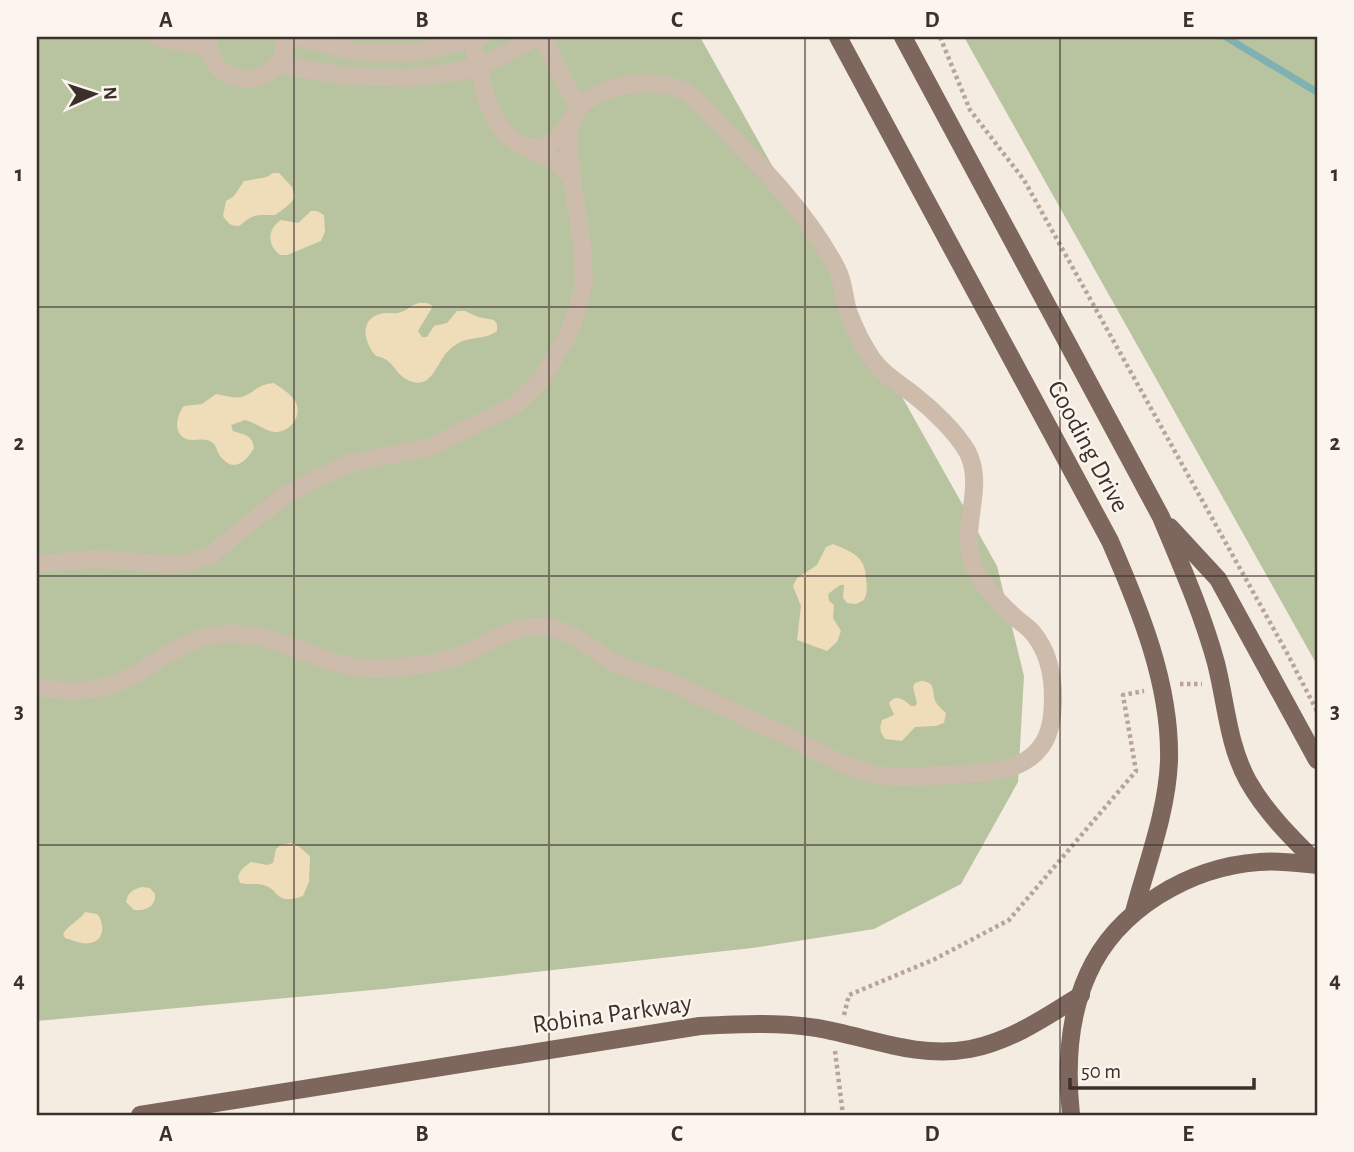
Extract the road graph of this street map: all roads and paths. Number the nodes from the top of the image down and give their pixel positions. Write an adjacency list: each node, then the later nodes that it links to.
1 (157, 37): 10 (street)
2 (286, 37): 11 (street)
3 (297, 37): 9 (street)
4 (536, 37): 12 (street)
5 (542, 37): 13 (street)
6 (838, 37): 25 (main road, Gooding Drive)
7 (903, 37): 16 (main road, Gooding Drive)
8 (940, 37): 22 (path)
9 (475, 38): 12 (street)
10 (208, 43): 11 (street)
11 (277, 65): 12 (street)
12 (479, 68): 14 (street)
13 (577, 111): 14 (street); 15 (street); 20 (street)
14 (516, 142): 15 (street)
15 (572, 178): 17 (street)
16 (1161, 517): 23 (main road); 24 (main road, Gooding Drive)
17 (37, 564)
18 (1178, 684): 19 (path)
19 (1203, 684)
20 (37, 687)
21 (1140, 691): 26 (path)
22 (1317, 712)
23 (1317, 761)
24 (1317, 864): 25 (main road)
25 (1134, 912): 27 (main road)
26 (849, 995)
27 (1080, 995): 29 (main road, Robina Parkway); 31 (main road)
28 (834, 1055): 30 (path)
29 (140, 1115)
30 (843, 1115)
31 (1071, 1115)

